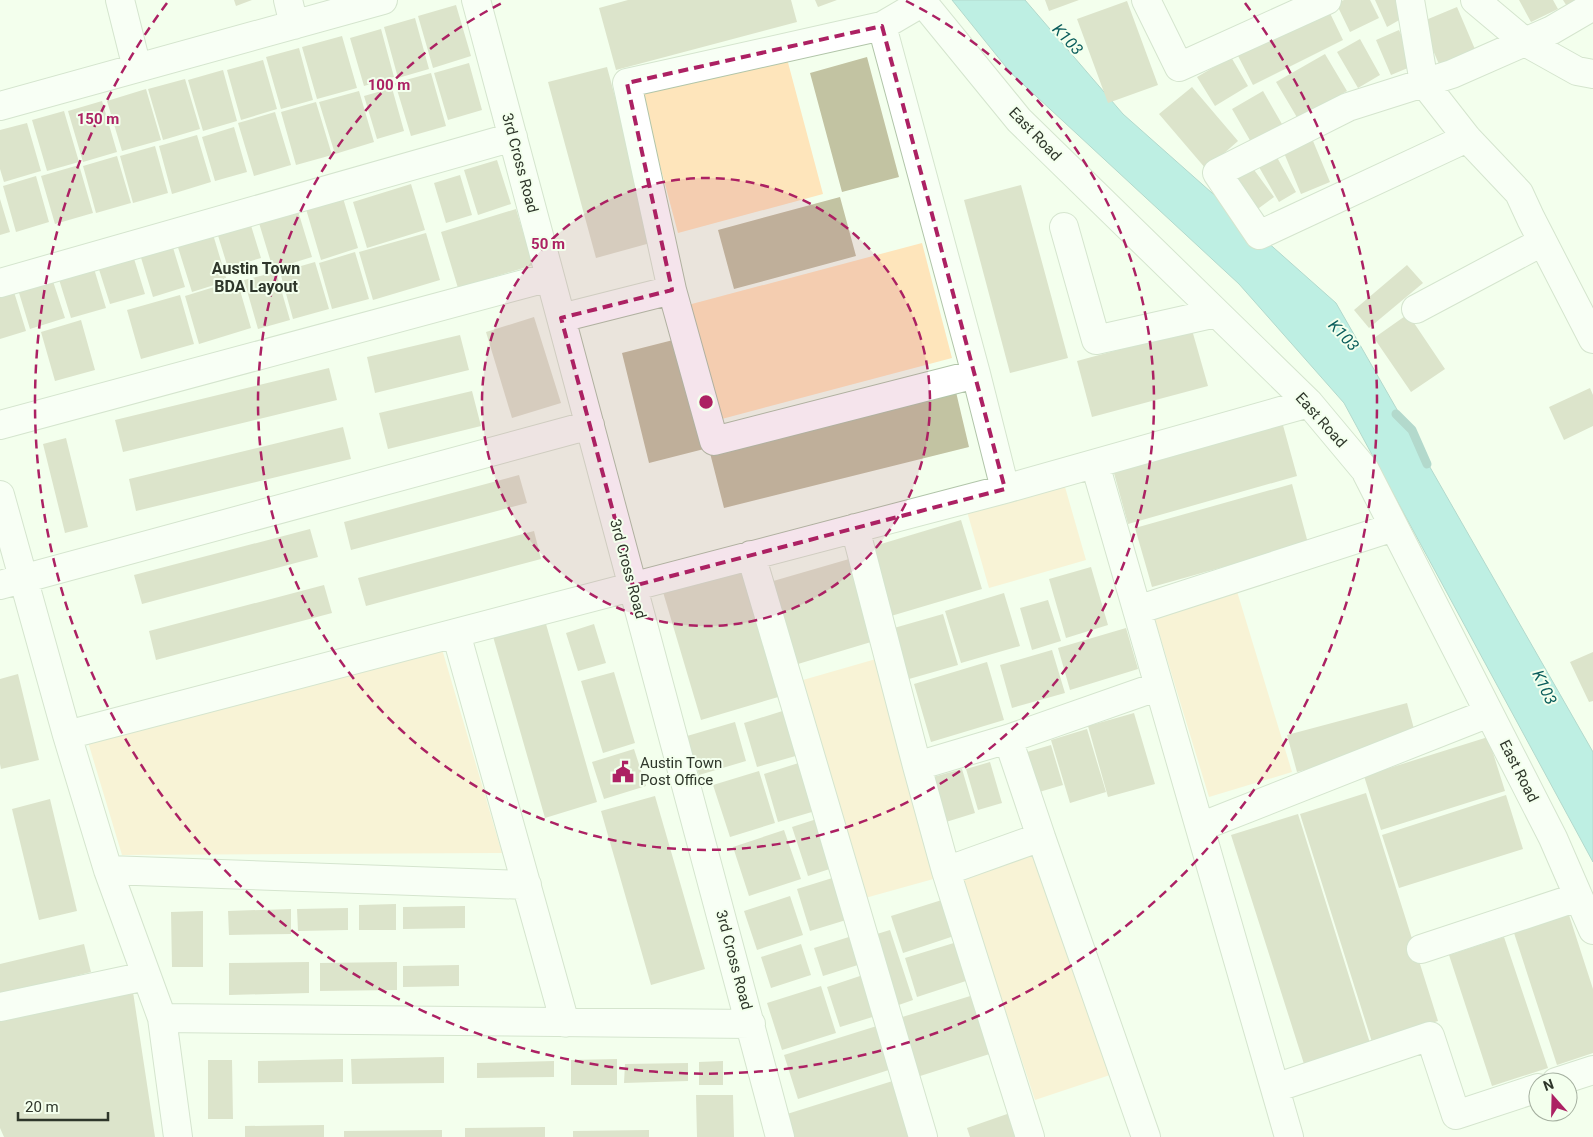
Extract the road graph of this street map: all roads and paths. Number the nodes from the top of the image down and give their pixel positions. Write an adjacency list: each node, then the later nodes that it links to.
1 (120, 0): 13 (street)
2 (382, 0): 10 (street)
3 (476, 0): 17 (street, 3rd Cross Road)
4 (1146, 0): 5 (street)
5 (1327, 0)
6 (1410, 0): 15 (street)
7 (1475, 0): 12 (street)
8 (922, 1): 11 (street); 25 (street, East Road)
9 (1593, 6): 12 (street)
10 (291, 12): 13 (street)
11 (882, 26): 23 (street); 28 (street)
12 (1525, 42): 14 (street); 15 (street)
13 (137, 68): 16 (street)
14 (1593, 74)
15 (1424, 83): 18 (street); 18 (street)
16 (0, 106)
17 (513, 137): 21 (street, 3rd Cross Road); 22 (street)
18 (1467, 138): 20 (street)
19 (1064, 227): 25 (street)
20 (1542, 242): 24 (street); 27 (street)
21 (550, 277): 26 (street, 3rd Cross Road); 30 (street)
22 (0, 283)
23 (672, 290): 26 (street); 28 (street)
24 (1416, 309)
25 (1216, 313): 29 (street, East Road)
26 (561, 318): 31 (street, 3rd Cross Road)
27 (1593, 339)
28 (976, 374): 33 (street)
29 (1308, 403): 32 (street); 35 (street, East Road)
30 (0, 425)
31 (590, 425): 38 (street); 39 (street, 3rd Cross Road)
32 (1095, 464): 33 (street); 40 (street)
33 (1005, 489): 36 (street)
34 (0, 495): 38 (street)
35 (1394, 527): 40 (street); 43 (street, East Road)
36 (855, 528): 37 (street); 46 (street)
37 (752, 555): 39 (street); 66 (street)
38 (12, 582): 44 (street)
39 (633, 586): 41 (street); 59 (street, 3rd Cross Road)
40 (1137, 610): 42 (street)
41 (456, 633): 44 (street); 51 (street)
42 (1159, 686): 45 (street); 47 (street)
43 (1489, 713): 47 (street); 52 (street, East Road)
44 (67, 735): 49 (street)
45 (1008, 739): 46 (street); 48 (street)
46 (917, 766): 50 (street)
47 (1200, 827): 62 (street)
48 (1041, 837): 50 (street); 68 (street)
49 (108, 870): 51 (street); 55 (street)
50 (946, 871): 67 (street)
51 (527, 885): 58 (street)
52 (1578, 897): 53 (street, East Road); 54 (street)
53 (1593, 930)
54 (1422, 949)
55 (146, 976): 56 (street); 57 (street)
56 (0, 1007)
57 (162, 1018): 58 (street); 64 (street)
58 (565, 1024): 59 (street)
59 (751, 1024): 65 (street, 3rd Cross Road)
60 (1593, 1070): 61 (street)
61 (1578, 1075)
62 (1275, 1088): 63 (street); 69 (street)
63 (1528, 1091)
64 (178, 1137)
65 (780, 1137)
66 (922, 1137)
67 (1030, 1137)
68 (1146, 1137)
69 (1289, 1137)

